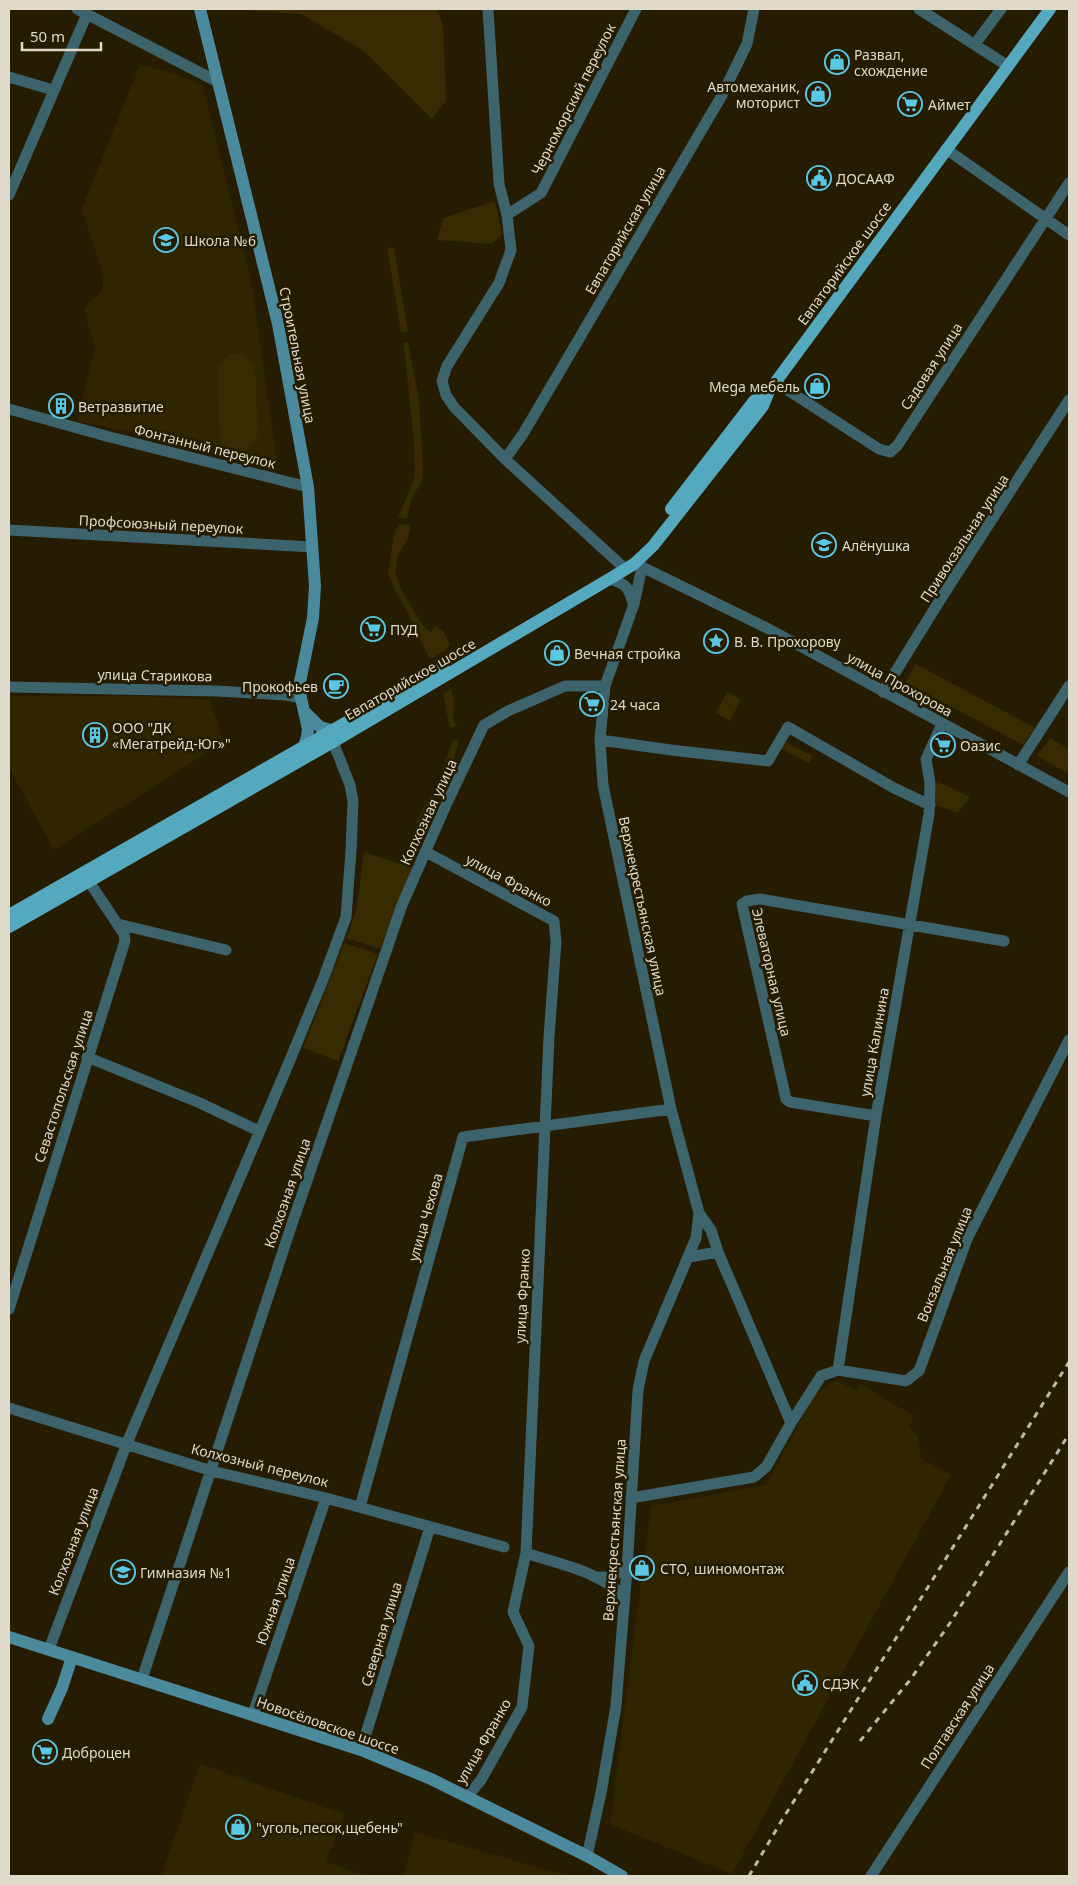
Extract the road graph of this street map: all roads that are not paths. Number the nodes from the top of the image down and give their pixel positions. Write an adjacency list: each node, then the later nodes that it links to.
1 (200, 9): 12 (street, Строительная улица)
2 (488, 9): 17 (street)
3 (636, 9): 17 (street, Черноморский переулок)
4 (754, 9): 23 (street, Евпаторийская улица)
5 (919, 9): 9 (street)
6 (1001, 9): 9 (street)
7 (1050, 9): 10 (main road, Евпаторийское шоссе)
8 (82, 11): 12 (street); 13 (street)
9 (975, 44): 10 (street)
10 (1008, 66): 14 (main road, Евпаторийское шоссе)
11 (9, 77): 13 (street)
12 (218, 82): 24 (street, Строительная улица)
13 (52, 90): 16 (street)
14 (946, 149): 18 (street); 20 (main road, Евпаторийское шоссе)
15 (1069, 184): 18 (street, Садовая улица)
16 (9, 195)
17 (507, 215): 23 (street)
18 (1046, 218): 19 (street); 20 (street, Садовая улица)
19 (1069, 235)
20 (772, 386): 27 (main road, Евпаторийское шоссе); 28 (main road, Евпаторийское шоссе)
21 (1069, 400): 34 (street, Привокзальная улица)
22 (9, 409): 24 (street, Фонтанный переулок)
23 (505, 459): 27 (street)
24 (308, 487): 26 (street, Строительная улица)
25 (9, 530): 26 (street, Профсоюзный переулок)
26 (312, 546): 35 (street, Строительная улица)
27 (621, 564): 38 (main road, Евпаторийское шоссе)
28 (638, 565): 29 (main road, Евпаторийское шоссе); 30 (street, Верхнекрестьянская улица); 34 (street, улица Прохорова)
29 (610, 579): 30 (street); 38 (main road, Евпаторийское шоссе)
30 (634, 604): 31 (street, Верхнекрестьянская улица)
31 (605, 686): 39 (street, Верхнекрестьянская улица); 44 (street, Колхозная улица)
32 (1069, 686): 41 (street)
33 (9, 687): 35 (street, улица Старикова)
34 (883, 692): 37 (street, улица Прохорова)
35 (301, 698): 36 (street, Строительная улица)
36 (305, 712): 38 (street); 40 (street, Строительная улица)
37 (942, 724): 41 (street, улица Прохорова); 43 (street, улица Калинина)
38 (332, 736): 40 (main road, Евпаторийское шоссе); 45 (main road, Евпаторийское шоссе); 57 (street, Колхозная улица)
39 (600, 740): 43 (street); 54 (street, Верхнекрестьянская улица)
40 (304, 746): 46 (main road, Евпаторийское шоссе)
41 (1018, 765): 42 (street, улица Прохорова)
42 (1069, 792)
43 (930, 805): 48 (street, улица Калинина)
44 (424, 856): 56 (street, улица Франко); 66 (street, Колхозная улица)
45 (88, 880): 47 (street, Севастопольская улица); 49 (main road, Евпаторийское шоссе)
46 (9, 915)
47 (118, 924): 51 (street); 53 (street, Севастопольская улица)
48 (910, 925): 50 (street, Элеваторная улица); 55 (street, улица Калинина); 55 (street, Элеваторная улица)
49 (9, 927)
50 (1004, 940)
51 (226, 950)
52 (1069, 1040): 62 (street, Вокзальная улица)
53 (87, 1057): 57 (street); 61 (street, Севастопольская улица)
54 (671, 1109): 56 (street, улица Чехова); 58 (street, Верхнекрестьянская улица)
55 (876, 1116): 62 (street, улица Калинина)
56 (545, 1126): 69 (street, улица Чехова); 72 (street, улица Франко)
57 (259, 1131): 65 (street, Колхозная улица)
58 (699, 1213): 59 (street, Верхнекрестьянская улица); 60 (street, Верхнекрестьянская улица)
59 (718, 1252): 60 (street); 64 (street, Верхнекрестьянская улица)
60 (689, 1257): 68 (street, Верхнекрестьянская улица)
61 (9, 1309)
62 (838, 1370): 64 (street)
63 (9, 1408): 65 (street, Колхозный переулок)
64 (790, 1423): 68 (street)
65 (127, 1443): 66 (street, Колхозный переулок); 78 (street, Колхозная улица)
66 (212, 1470): 67 (street, Колхозный переулок); 80 (street, Колхозная улица)
67 (326, 1498): 69 (street, Колхозный переулок); 81 (street, Южная улица)
68 (631, 1498): 73 (street, Верхнекрестьянская улица)
69 (360, 1507): 70 (street, Колхозный переулок)
70 (430, 1527): 71 (street, Колхозный переулок); 83 (street, Северная улица)
71 (504, 1547)
72 (526, 1553): 75 (street); 84 (street, улица Франко)
73 (627, 1569): 75 (street); 76 (street, Верхнекрестьянская улица)
74 (1069, 1572): 87 (street, Полтавская улица)
75 (597, 1577): 76 (street)
76 (625, 1598): 85 (street, Верхнекрестьянская улица)
77 (9, 1637): 78 (street, Новосёловское шоссе)
78 (49, 1649): 79 (street, Новосёловское шоссе)
79 (72, 1656): 80 (street, Новосёловское шоссе); 82 (street)
80 (142, 1679): 81 (street, Новосёловское шоссе)
81 (253, 1714): 83 (street, Новосёловское шоссе)
82 (48, 1719)
83 (361, 1750): 84 (street, Новосёловское шоссе)
84 (467, 1796): 85 (street, Новосёловское шоссе)
85 (587, 1856): 86 (street, Новосёловское шоссе)
86 (622, 1876)
87 (871, 1876)

